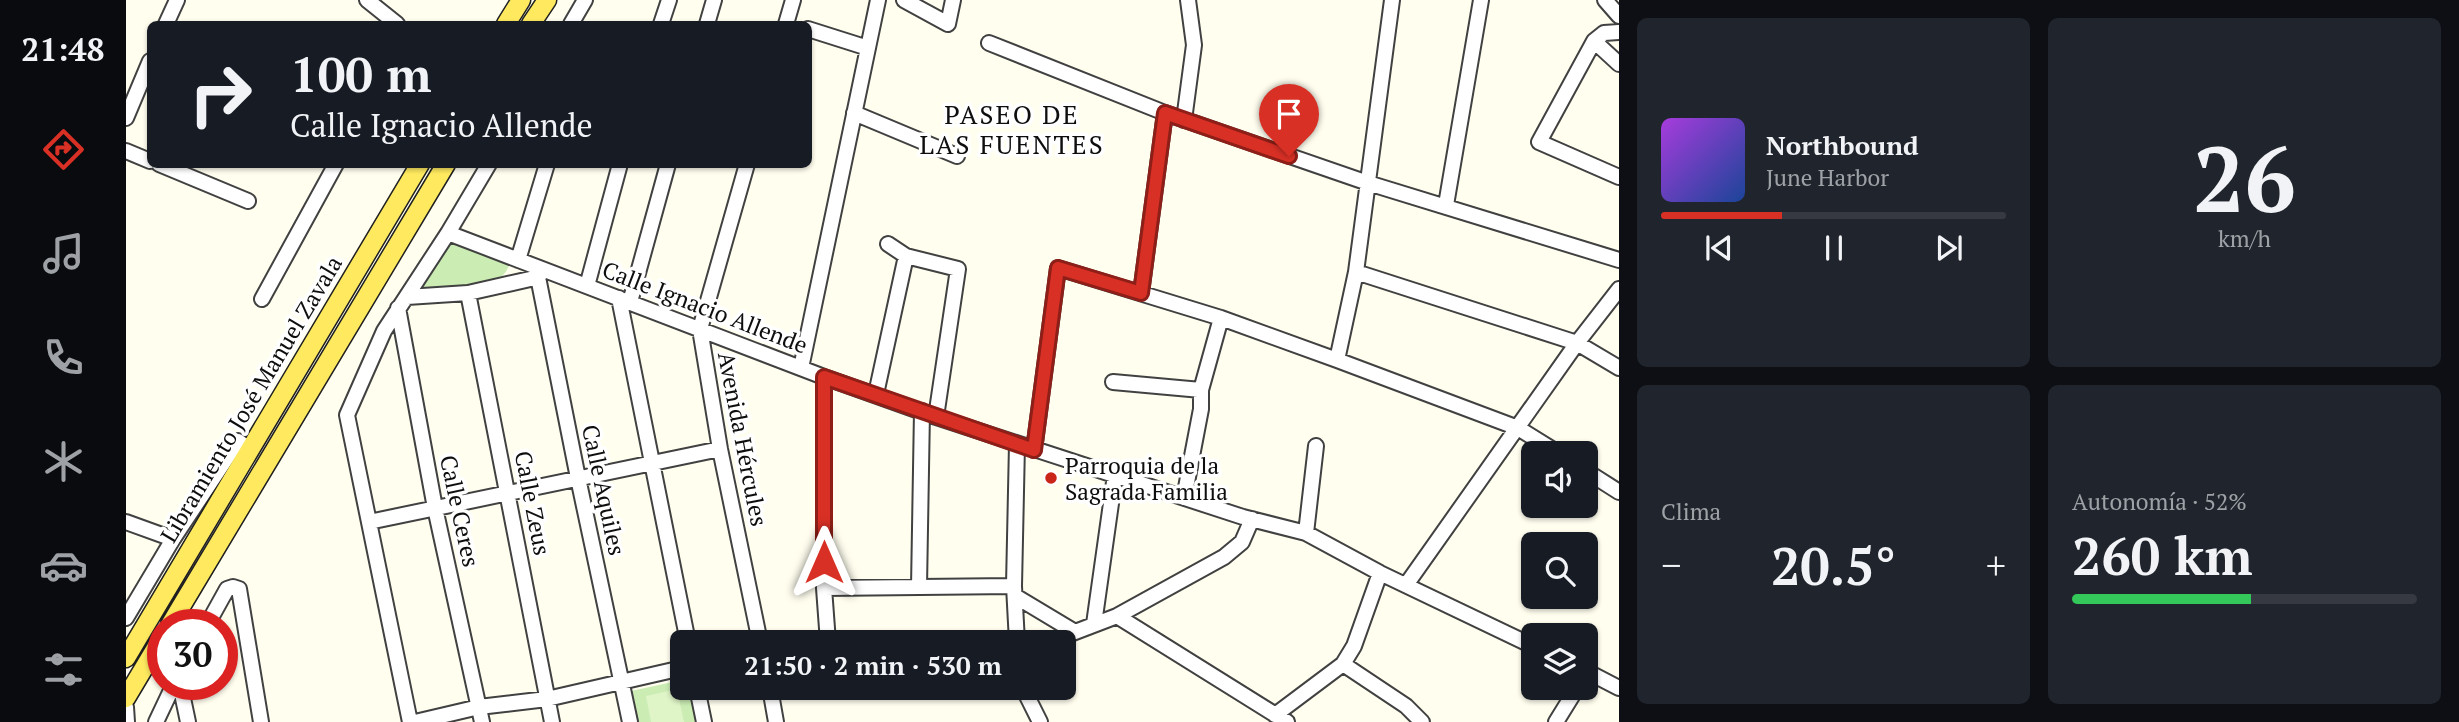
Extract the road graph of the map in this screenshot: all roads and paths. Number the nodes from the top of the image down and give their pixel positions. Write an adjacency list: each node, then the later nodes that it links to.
1 (177, 0): 17 (street)
2 (367, 0): 18 (street)
3 (521, 0): 19 (main road)
4 (547, 0): 20 (main road)
5 (585, 0): 21 (street)
6 (669, 0): 22 (street)
7 (714, 0): 23 (street)
8 (793, 0): 24 (street)
9 (878, 0): 29 (street)
10 (904, 0): 11 (street)
11 (953, 0)
12 (1188, 0): 35 (street)
13 (1392, 0): 49 (street)
14 (1481, 0): 51 (street)
15 (1605, 0): 16 (street)
16 (1619, 16)
17 (167, 21)
18 (393, 21)
19 (508, 21)
20 (533, 21)
21 (573, 21)
22 (662, 21)
23 (708, 21)
24 (790, 21)
25 (812, 30): 29 (street)
26 (1619, 32): 27 (street)
27 (1594, 41): 30 (street); 48 (street)
28 (989, 43): 33 (street)
29 (868, 48): 32 (street)
30 (1619, 64)
31 (147, 68): 34 (street)
32 (854, 113): 37 (street); 70 (street)
33 (1165, 113): 35 (street); 62 (street)
34 (126, 118)
35 (1184, 120): 49 (street)
36 (126, 151): 38 (street)
37 (957, 156)
38 (147, 160)
39 (169, 168): 50 (street)
40 (334, 168): 63 (street)
41 (418, 168): 80 (main road, Libramiento José Manuel Zavala)
42 (444, 168): 102 (main road, Libramiento José Manuel Zavala)
43 (487, 168): 52 (street)
44 (546, 168): 55 (street)
45 (619, 168): 59 (street)
46 (667, 168): 64 (street)
47 (746, 168): 67 (street, Avenida Hércules)
48 (1619, 177)
49 (1368, 183): 51 (street); 58 (street)
50 (248, 201)
51 (1446, 205): 56 (street)
52 (448, 233): 55 (street, Calle Ignacio Allende); 65 (street)
53 (888, 244): 54 (street)
54 (906, 256): 75 (street); 76 (street)
55 (518, 260): 57 (street, Calle Ignacio Allende)
56 (1619, 260)
57 (537, 272): 59 (street, Calle Ignacio Allende); 61 (street); 86 (street, Calle Aquiles)
58 (1356, 272): 68 (street); 69 (street)
59 (586, 286): 64 (street, Calle Ignacio Allende)
60 (1619, 289): 68 (street)
61 (468, 293): 65 (street); 89 (street, Calle Zeus)
62 (1141, 293): 66 (street); 83 (street)
63 (262, 299)
64 (625, 300): 67 (street, Calle Ignacio Allende); 84 (street)
65 (403, 302): 91 (street, Calle Ceres); 94 (street)
66 (1221, 318): 69 (street); 74 (street)
67 (700, 328): 70 (street, Calle Ignacio Allende); 82 (street, Avenida Hércules)
68 (1577, 343): 71 (street); 77 (street)
69 (1337, 360): 77 (street)
70 (801, 368): 72 (street, Calle Ignacio Allende)
71 (1619, 368)
72 (824, 377): 75 (street, Calle Ignacio Allende); 100 (street)
73 (1113, 382): 74 (street)
74 (1201, 390): 90 (street)
75 (876, 394): 76 (street, Calle Ignacio Allende)
76 (929, 414): 79 (street, Calle Ignacio Allende); 99 (street)
77 (1518, 428): 78 (street); 98 (street)
78 (1539, 441)
79 (1017, 444): 83 (street, Calle Ignacio Allende); 101 (street)
80 (244, 445): 96 (street); 114 (main road, Libramiento José Manuel Zavala)
81 (1316, 446): 95 (street)
82 (720, 449): 84 (street); 108 (street, Avenida Hércules)
83 (1034, 450): 85 (street, Calle Ignacio Allende)
84 (652, 463): 86 (street); 107 (street)
85 (1115, 475): 90 (street, Calle Ignacio Allende); 106 (street)
86 (578, 478): 89 (street); 119 (street, Calle Aquiles)
87 (1598, 479): 88 (street)
88 (1619, 492)
89 (508, 493): 91 (street); 122 (street, Calle Zeus)
90 (1184, 498): 92 (street, Calle Ignacio Allende)
91 (435, 508): 94 (street); 130 (street, Calle Ceres)
92 (1252, 519): 95 (street, Calle Ignacio Allende); 104 (street)
93 (126, 522): 96 (street)
94 (369, 522): 136 (street)
95 (1306, 533): 97 (street, Calle Ignacio Allende)
96 (173, 539): 105 (street)
97 (1380, 573): 98 (street, Calle Ignacio Allende); 116 (street)
98 (1406, 585): 113 (street, Calle Ignacio Allende)
99 (919, 587): 100 (street); 101 (street)
100 (824, 588): 109 (street)
101 (1015, 591): 110 (street); 111 (street)
102 (180, 609)
103 (216, 609): 135 (street)
104 (1117, 616): 106 (street); 131 (street)
105 (126, 618)
106 (1094, 624): 112 (street)
107 (686, 630)
108 (758, 630)
109 (827, 630)
110 (1017, 630)
111 (1072, 630)
112 (1076, 632)
113 (1521, 640)
114 (126, 658)
115 (147, 663): 121 (main road)
116 (1343, 664): 131 (street); 142 (street)
117 (670, 671): 119 (street)
118 (1598, 678): 120 (street)
119 (622, 683): 122 (street); 138 (street, Calle Aquiles)
120 (1619, 688)
121 (126, 698)
122 (547, 699): 130 (street); 137 (street, Calle Zeus)
123 (166, 700): 133 (street)
124 (183, 700): 134 (street)
125 (699, 700): 139 (street)
126 (772, 700): 140 (street)
127 (1029, 700): 141 (street)
128 (1570, 700): 143 (street)
129 (126, 707): 132 (street)
130 (481, 715): 136 (street)
131 (1281, 718)
132 (127, 722)
133 (156, 722)
134 (188, 722)
135 (261, 722)
136 (412, 722)
137 (552, 722)
138 (630, 722)
139 (704, 722)
140 (776, 722)
141 (1040, 722)
142 (1422, 722)
143 (1556, 722)

